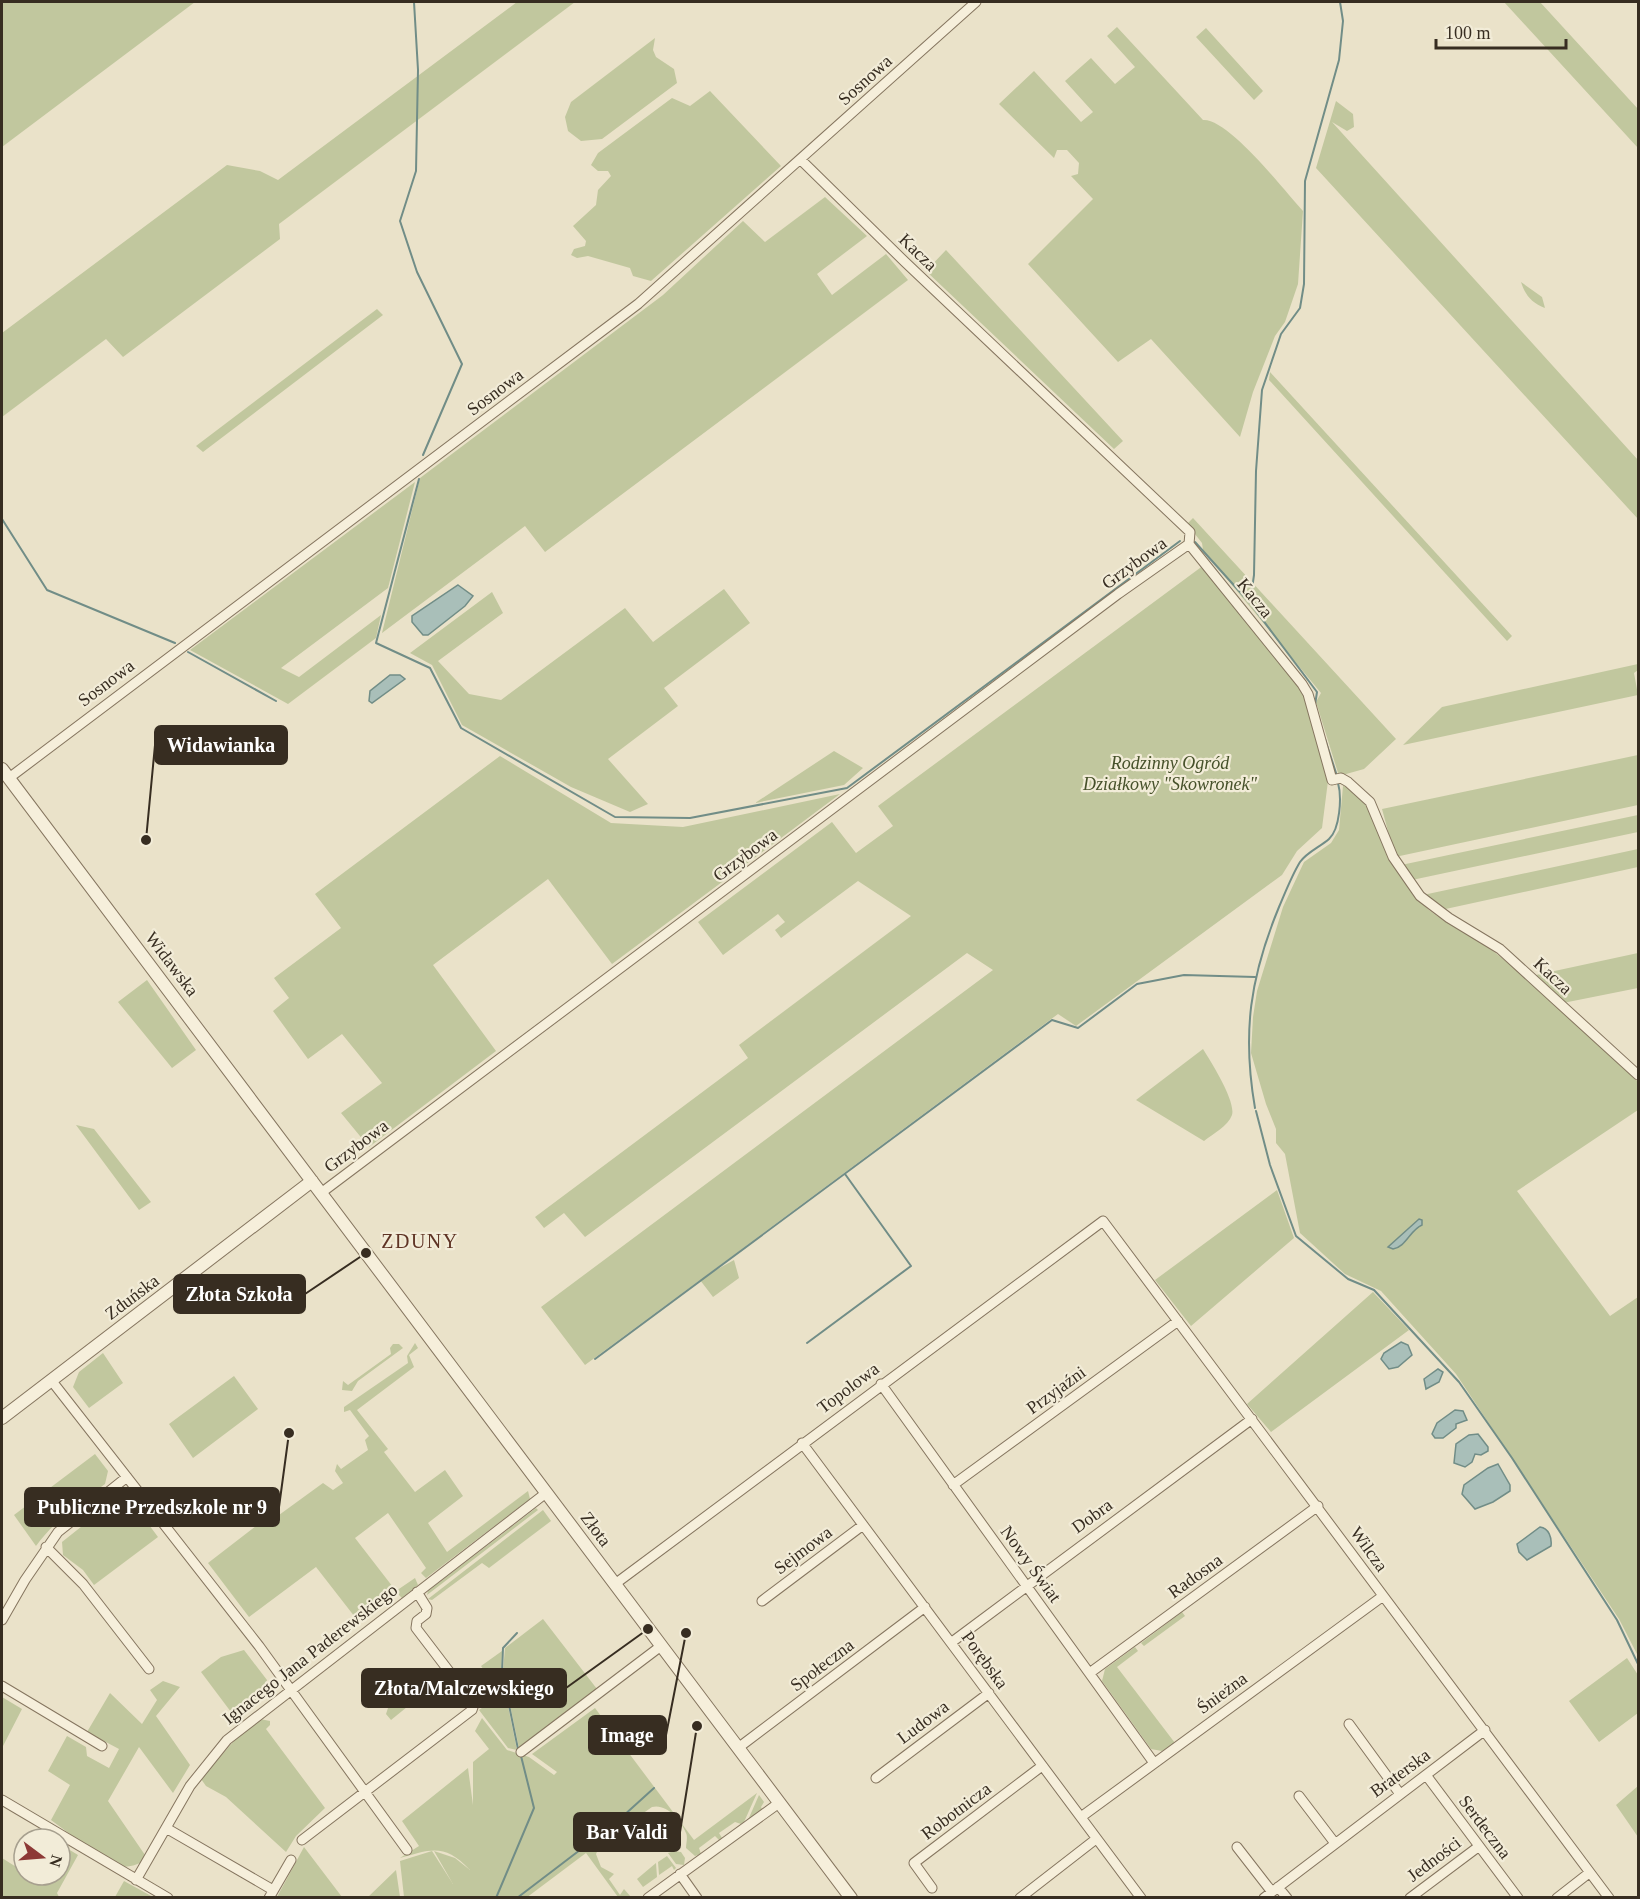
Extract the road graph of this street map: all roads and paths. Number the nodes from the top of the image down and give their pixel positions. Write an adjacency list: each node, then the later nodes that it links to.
1 (976, 2): 2 (street, Sosnowa)
2 (801, 160): 3 (street, Kacza); 4 (street, Sosnowa)
3 (1189, 544): 5 (street, Kacza); 7 (street, Grzybowa)
4 (5, 773): 6 (street, Widawska)
5 (1638, 1075)
6 (312, 1181): 7 (street, Złota); 10 (street, Zduńska)
7 (321, 1193): 17 (street, Złota)
8 (1103, 1221): 9 (street, Wilcza); 11 (street, Topolowa)
9 (1178, 1321): 13 (street, Wilcza); 16 (street, Przyjaźni)
10 (51, 1380): 12 (street, Zduńska); 15 (street)
11 (881, 1384): 14 (street, Topolowa); 16 (street, Nowy Świat)
12 (2, 1418)
13 (1252, 1419): 18 (street, Wilcza); 22 (street, Dobra)
14 (802, 1443): 19 (street, Porębska); 21 (street, Topolowa)
15 (127, 1478): 20 (street); 33 (street)
16 (953, 1485): 22 (street, Nowy Świat)
17 (546, 1493): 21 (street, Złota); 23 (street, Ignacego Jana Paderewskiego)
18 (1318, 1506): 24 (street, Wilcza); 31 (street, Radosna)
19 (863, 1525): 25 (street, Sejmowa); 26 (street, Porębska)
20 (46, 1547): 27 (street); 30 (street)
21 (615, 1584): 29 (street, Złota)
22 (1025, 1586): 28 (street, Dobra); 31 (street, Nowy Świat)
23 (417, 1592): 33 (street, Ignacego Jana Paderewskiego); 44 (street)
24 (1383, 1596): 36 (street, Wilcza); 40 (street, Śnieżna)
25 (762, 1601)
26 (926, 1607): 28 (street, Porębska); 38 (street, Społeczna)
27 (2, 1620)
28 (952, 1642): 34 (street, Porębska)
29 (661, 1646): 38 (street, Złota); 39 (street)
30 (149, 1669)
31 (1091, 1672): 40 (street, Nowy Świat)
32 (2, 1686): 37 (street)
33 (290, 1689): 44 (street); 50 (street, Ignacego Jana Paderewskiego)
34 (989, 1693): 41 (street, Porębska); 43 (street, Ludowa)
35 (1349, 1724): 45 (street)
36 (1485, 1730): 42 (street, Braterska); 58 (street, Wilcza)
37 (102, 1746)
38 (738, 1748): 48 (street, Złota)
39 (521, 1752)
40 (1154, 1763): 49 (street, Śnieżna)
41 (1042, 1766): 49 (street, Porębska); 61 (street, Robotnicza)
42 (1426, 1775): 45 (street, Braterska); 55 (street, Serdeczna)
43 (876, 1778)
44 (365, 1793): 52 (street); 56 (street)
45 (1400, 1794): 53 (street, Braterska)
46 (1299, 1796): 53 (street)
47 (2, 1800): 60 (street)
48 (779, 1803): 59 (street); 67 (street, Złota)
49 (1081, 1817): 51 (street, Porębska)
50 (166, 1828): 60 (street, Ignacego Jana Paderewskiego); 63 (street)
51 (1096, 1839): 68 (street); 69 (street, Porębska)
52 (302, 1840)
53 (1334, 1842): 62 (street, Braterska)
54 (1237, 1847): 62 (street)
55 (1478, 1847): 71 (street, Jedności); 72 (street, Serdeczna)
56 (407, 1850)
57 (291, 1860): 63 (street)
58 (1589, 1873): 73 (street); 74 (street, Wilcza)
59 (680, 1874): 65 (street); 66 (street)
60 (136, 1880): 64 (street)
61 (932, 1888)
62 (1271, 1892): 70 (street)
63 (271, 1894)
64 (168, 1898)
65 (648, 1898)
66 (697, 1898)
67 (851, 1898)
68 (1020, 1898)
69 (1141, 1898)
70 (1287, 1898)
71 (1410, 1898)
72 (1518, 1898)
73 (1557, 1898)
74 (1609, 1898)

